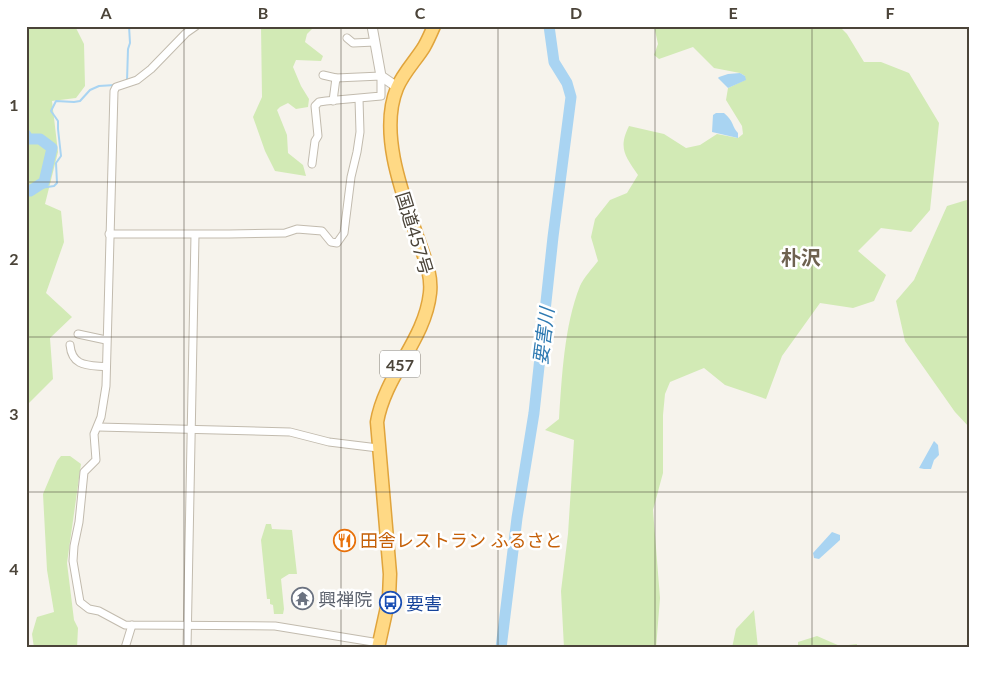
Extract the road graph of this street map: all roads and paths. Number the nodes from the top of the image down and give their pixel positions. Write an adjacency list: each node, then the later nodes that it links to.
1 (196, 26): 13 (street)
2 (372, 26): 5 (street)
3 (434, 26): 9 (highway, 国道457号 / 457)
4 (347, 38): 5 (street)
5 (375, 42): 7 (street)
6 (323, 75): 8 (street)
7 (381, 76): 8 (street); 9 (street); 10 (street)
8 (336, 78): 11 (street)
9 (397, 88): 21 (highway, 国道457号 / 457)
10 (360, 99): 11 (street); 14 (street)
11 (333, 100): 12 (street)
12 (312, 164)
13 (110, 234): 14 (street); 16 (street)
14 (195, 235): 20 (street)
15 (78, 334): 16 (street)
16 (106, 340): 18 (street)
17 (70, 345): 18 (street)
18 (106, 367): 19 (street)
19 (98, 426): 20 (street); 23 (street)
20 (191, 429): 21 (street); 22 (street)
21 (378, 448): 24 (highway, 国道457号 / 457)
22 (187, 625): 23 (street); 24 (street); 26 (street)
23 (132, 626): 25 (street)
24 (378, 646)
25 (125, 648)
26 (187, 648)

